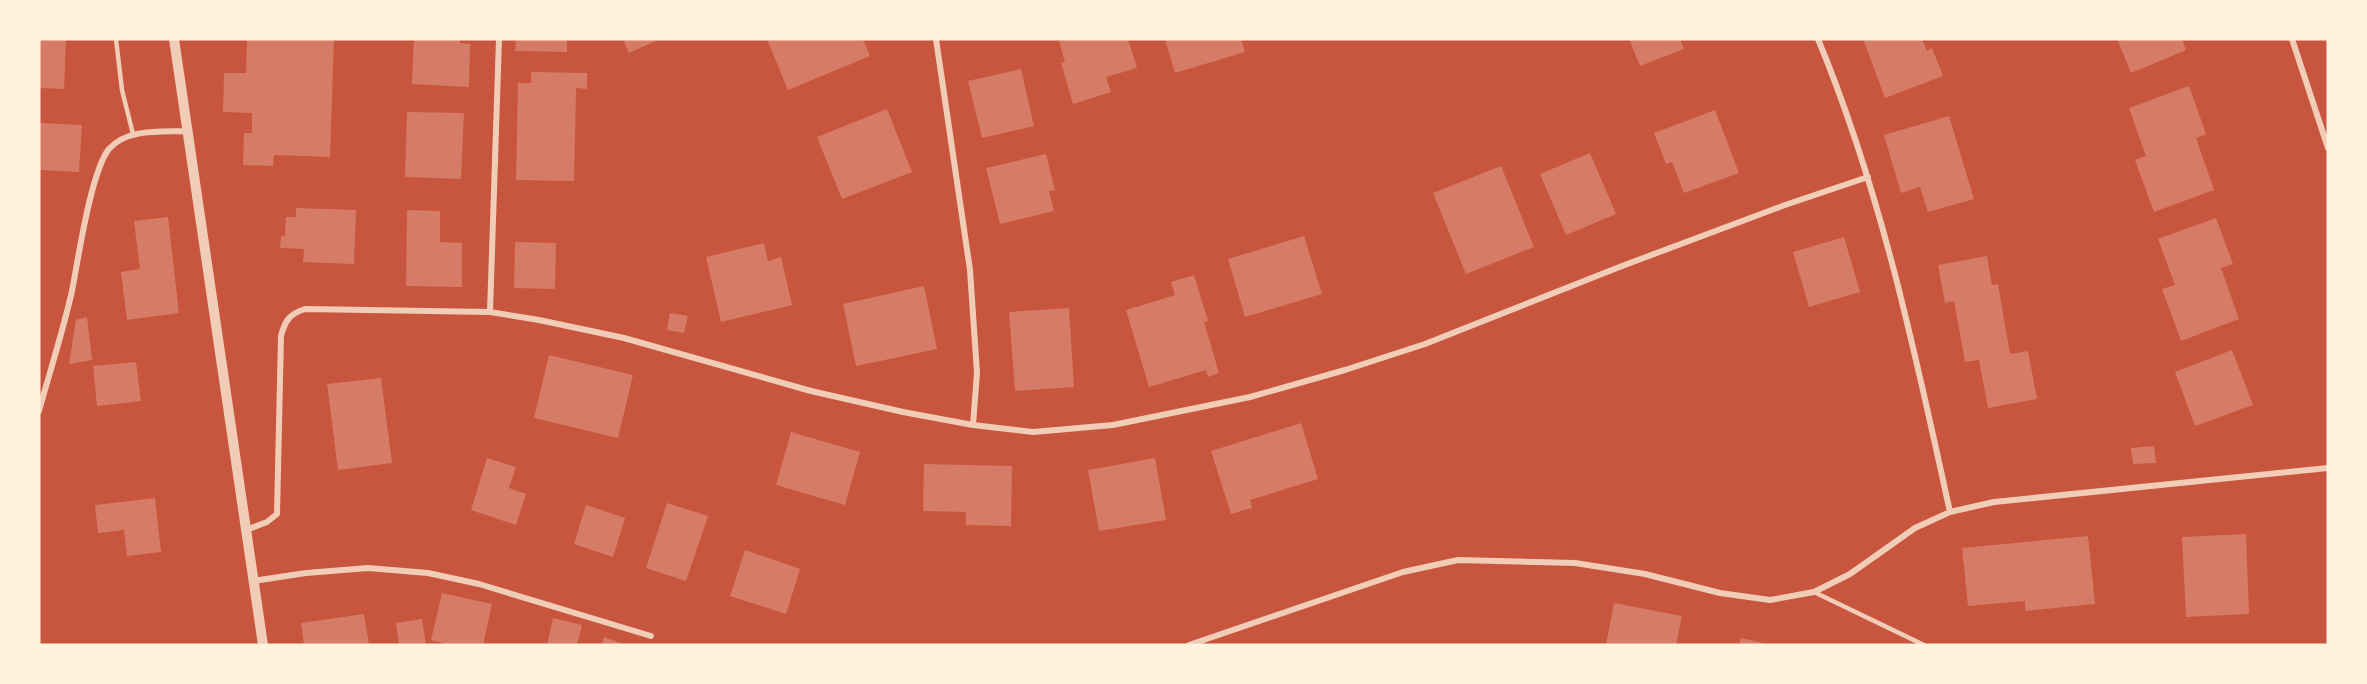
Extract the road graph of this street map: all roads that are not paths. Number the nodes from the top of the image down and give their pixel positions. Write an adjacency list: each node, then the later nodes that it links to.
1 (116, 39): 8 (lane)
2 (174, 39): 7 (street)
3 (499, 39): 11 (street)
4 (937, 39): 13 (street)
5 (1818, 39): 10 (street)
6 (2292, 39): 9 (street)
7 (187, 131): 8 (street); 16 (street)
8 (133, 134): 12 (street)
9 (2328, 148)
10 (1868, 177): 13 (street); 15 (street)
11 (490, 312): 13 (street); 16 (street)
12 (39, 411)
13 (973, 425)
14 (2328, 468): 15 (street)
15 (1950, 512): 18 (street)
16 (246, 530): 17 (street)
17 (253, 581): 19 (street); 20 (street)
18 (1814, 592): 21 (street); 22 (lane)
19 (651, 636)
20 (262, 645)
21 (1189, 645)
22 (1924, 645)

